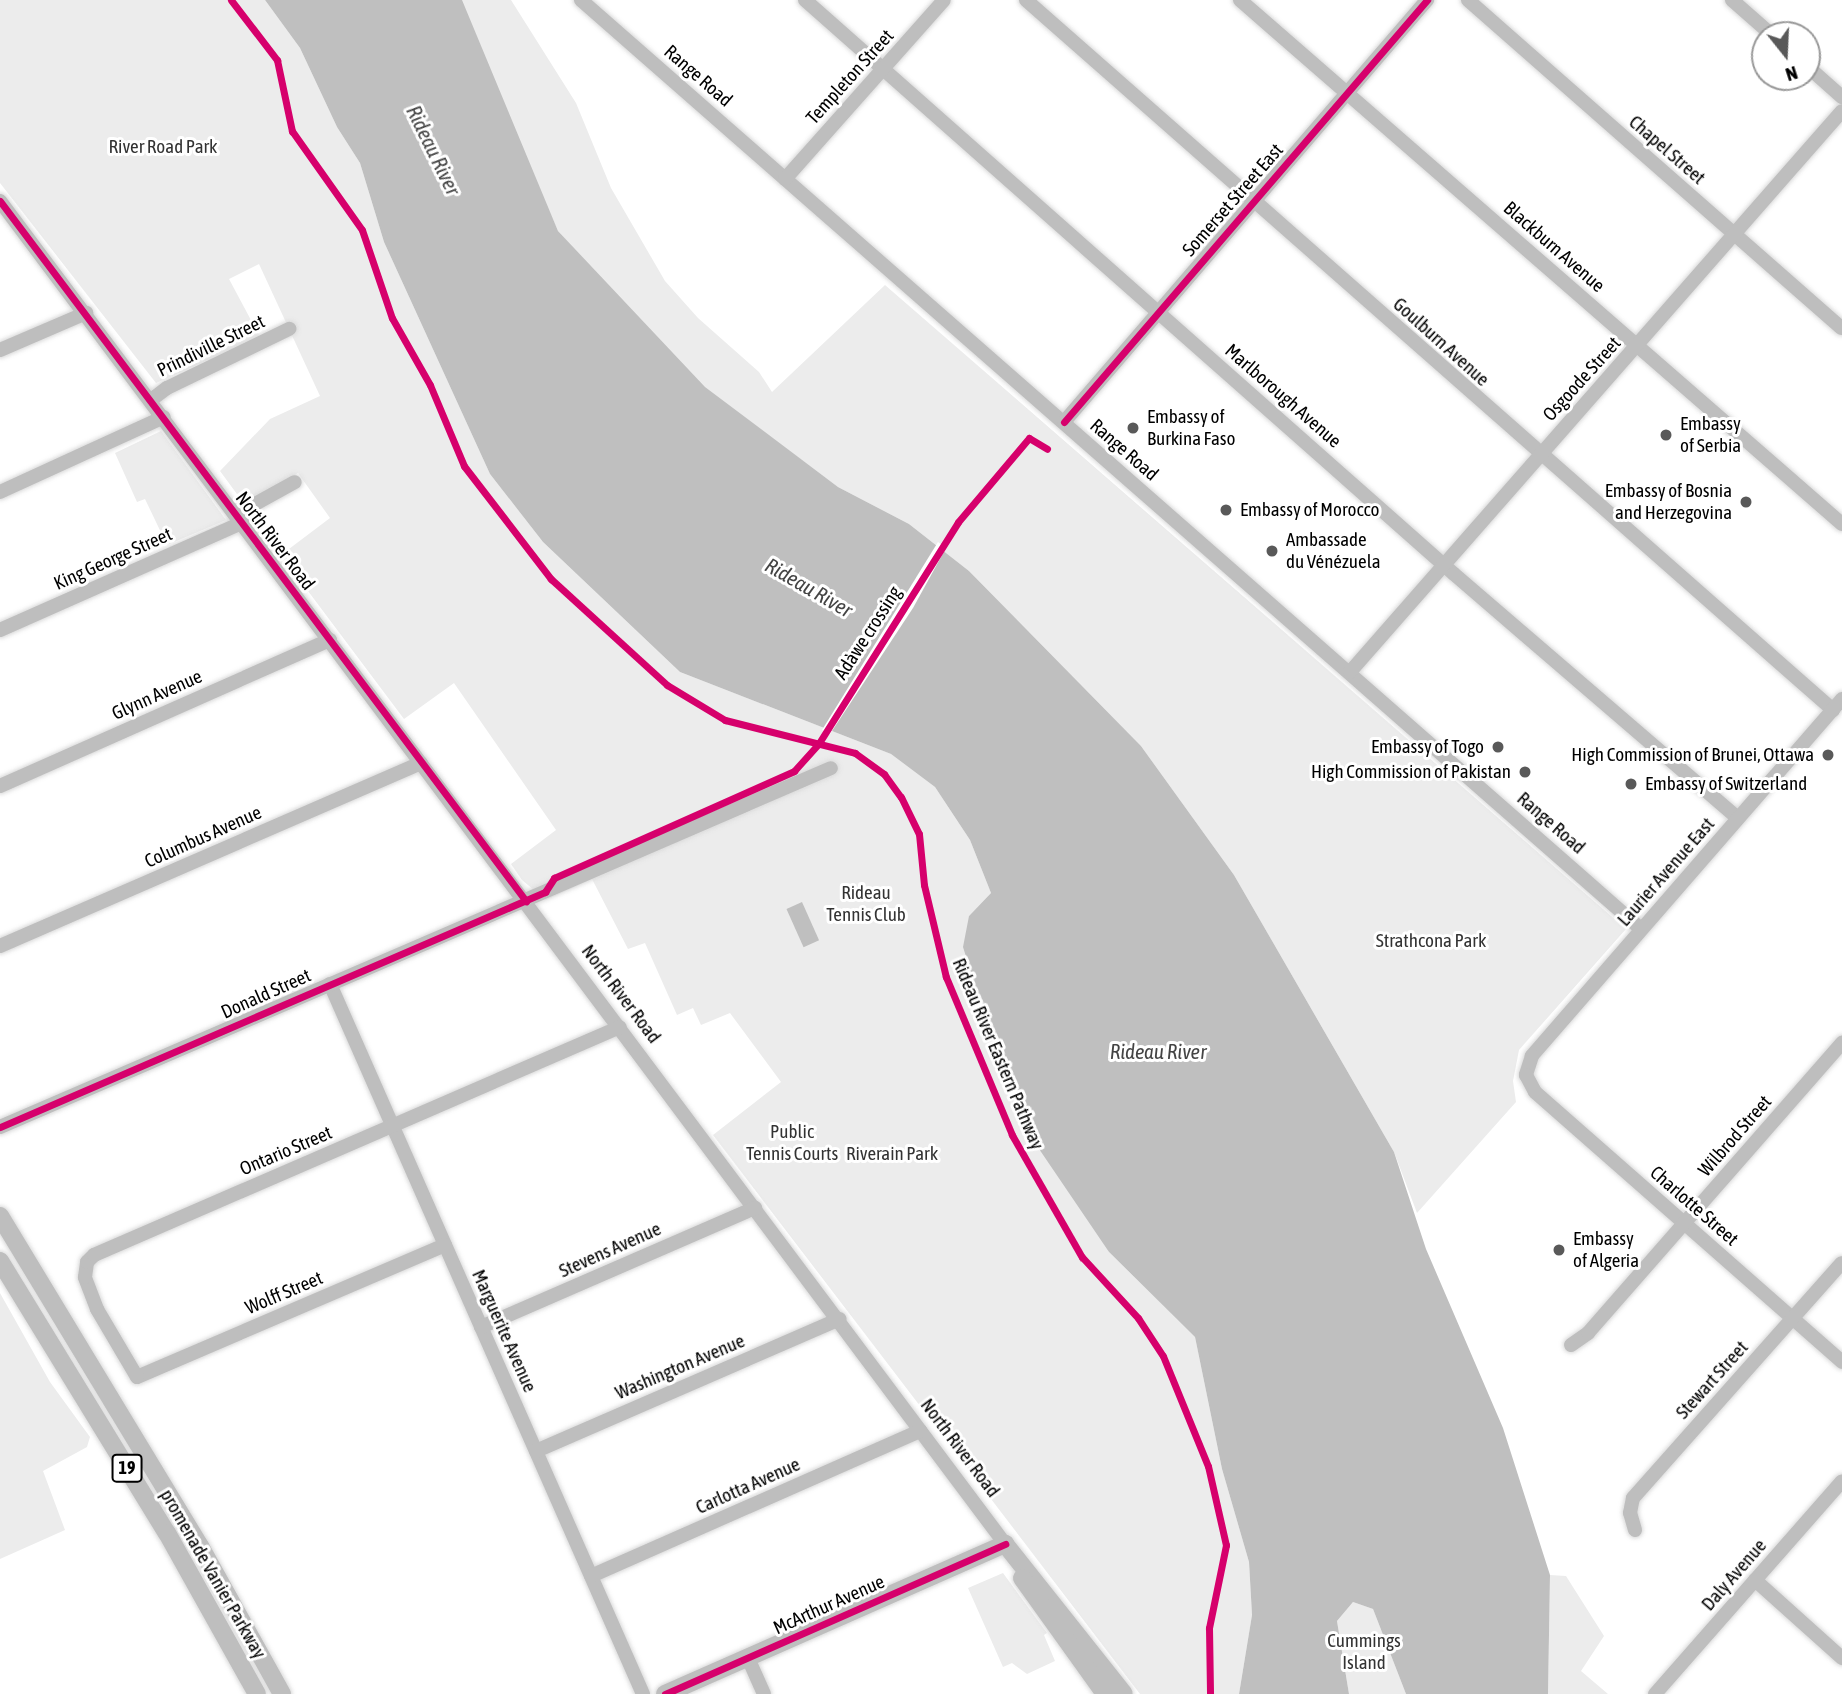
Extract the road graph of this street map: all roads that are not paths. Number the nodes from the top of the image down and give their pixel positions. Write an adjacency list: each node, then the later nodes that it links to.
1 (581, 0): 15 (street, Range Road)
2 (805, 0): 10 (street, Marlborough Avenue)
3 (944, 0): 10 (street, Templeton Street)
4 (1026, 0): 16 (street, Goulburn Avenue)
5 (1240, 0): 12 (street, Blackburn Avenue)
6 (1427, 0): 12 (street, Somerset Street East)
7 (1468, 0): 18 (street, Chapel Street)
8 (1732, 0): 9 (street)
9 (1756, 21)
10 (882, 68): 15 (street, Templeton Street); 20 (street, Marlborough Avenue)
11 (1821, 78): 13 (street)
12 (1348, 93): 16 (street, Somerset Street East); 23 (street, Blackburn Avenue)
13 (1842, 97)
14 (1842, 111): 18 (street, Osgoode Street)
15 (785, 180): 27 (street, Range Road)
16 (1253, 202): 20 (street, Somerset Street East); 28 (street, Goulburn Avenue)
17 (1, 203): 19 (street, North River Road)
18 (1732, 234): 21 (street, Chapel Street); 23 (street, Osgoode Street)
19 (86, 313): 24 (street); 25 (street, North River Road)
20 (1157, 313): 27 (street, Somerset Street East); 33 (street, Marlborough Avenue)
21 (1842, 328)
22 (289, 329): 25 (street, Prindiville Street)
23 (1636, 347): 28 (street, Osgoode Street); 32 (street, Blackburn Avenue)
24 (0, 350)
25 (151, 400): 26 (street, North River Road)
26 (164, 417): 30 (street); 31 (street, North River Road)
27 (1064, 422): 36 (street, Range Road)
28 (1539, 455): 33 (street, Osgoode Street); 37 (street, Goulburn Avenue)
29 (295, 482): 31 (street, King George Street)
30 (0, 492)
31 (239, 519): 34 (street, King George Street); 35 (street, North River Road)
32 (1842, 524)
33 (1445, 562): 36 (street, Osgoode Street); 41 (street, Marlborough Avenue)
34 (0, 630)
35 (330, 640): 38 (street, North River Road); 40 (street, Glynn Avenue)
36 (1350, 672): 43 (street, Range Road)
37 (1838, 705): 41 (street, Laurier Avenue East)
38 (421, 763): 42 (street, North River Road); 44 (street, Columbus Avenue)
39 (831, 768): 42 (street, Donald Street)
40 (0, 786)
41 (1738, 818): 43 (street, Laurier Avenue East)
42 (526, 901): 45 (street, Donald Street); 46 (street, North River Road)
43 (1641, 929): 48 (street, Laurier Avenue East)
44 (0, 946)
45 (330, 984): 49 (street, Donald Street); 50 (street, Marguerite Avenue)
46 (620, 1027): 50 (street, Ontario Street); 51 (street, North River Road)
47 (1842, 1043): 53 (street, Wilbrod Street)
48 (1526, 1075): 53 (street, Charlotte Street)
49 (0, 1127)
50 (390, 1127): 54 (street, Marguerite Avenue); 62 (street, Ontario Street)
51 (754, 1208): 57 (street, North River Road); 59 (street, Stevens Avenue)
52 (0, 1216): 73 (main road, 19)
53 (1684, 1223): 58 (street, Charlotte Street); 60 (street, Wilbrod Street)
54 (445, 1245): 59 (street, Marguerite Avenue); 62 (street, Wolff Street)
55 (0, 1261): 72 (main road, promenade Vanier Parkway / 19)
56 (1842, 1263): 58 (street, Stewart Street)
57 (839, 1319): 63 (street, North River Road); 64 (street, Washington Avenue)
58 (1793, 1319): 61 (street, Charlotte Street); 66 (street, Stewart Street)
59 (481, 1327): 64 (street, Marguerite Avenue)
60 (1571, 1345)
61 (1842, 1362)
62 (137, 1377)
63 (920, 1431): 67 (street, North River Road); 68 (street, Carlotta Avenue)
64 (536, 1451): 68 (street, Marguerite Avenue)
65 (1842, 1480): 69 (street, Daly Avenue)
66 (1635, 1530)
67 (1005, 1544): 70 (main road, McArthur Avenue); 77 (main road, North River Road); 78 (main road, North River Road)
68 (591, 1576): 74 (street, Marguerite Avenue)
69 (1755, 1580): 71 (street); 79 (street, Daly Avenue)
70 (748, 1658): 75 (main road, McArthur Avenue); 76 (street)
71 (1842, 1658)
72 (257, 1694)
73 (282, 1694)
74 (643, 1694)
75 (665, 1694)
76 (764, 1694)
77 (1105, 1694)
78 (1124, 1694)
79 (1655, 1694)

